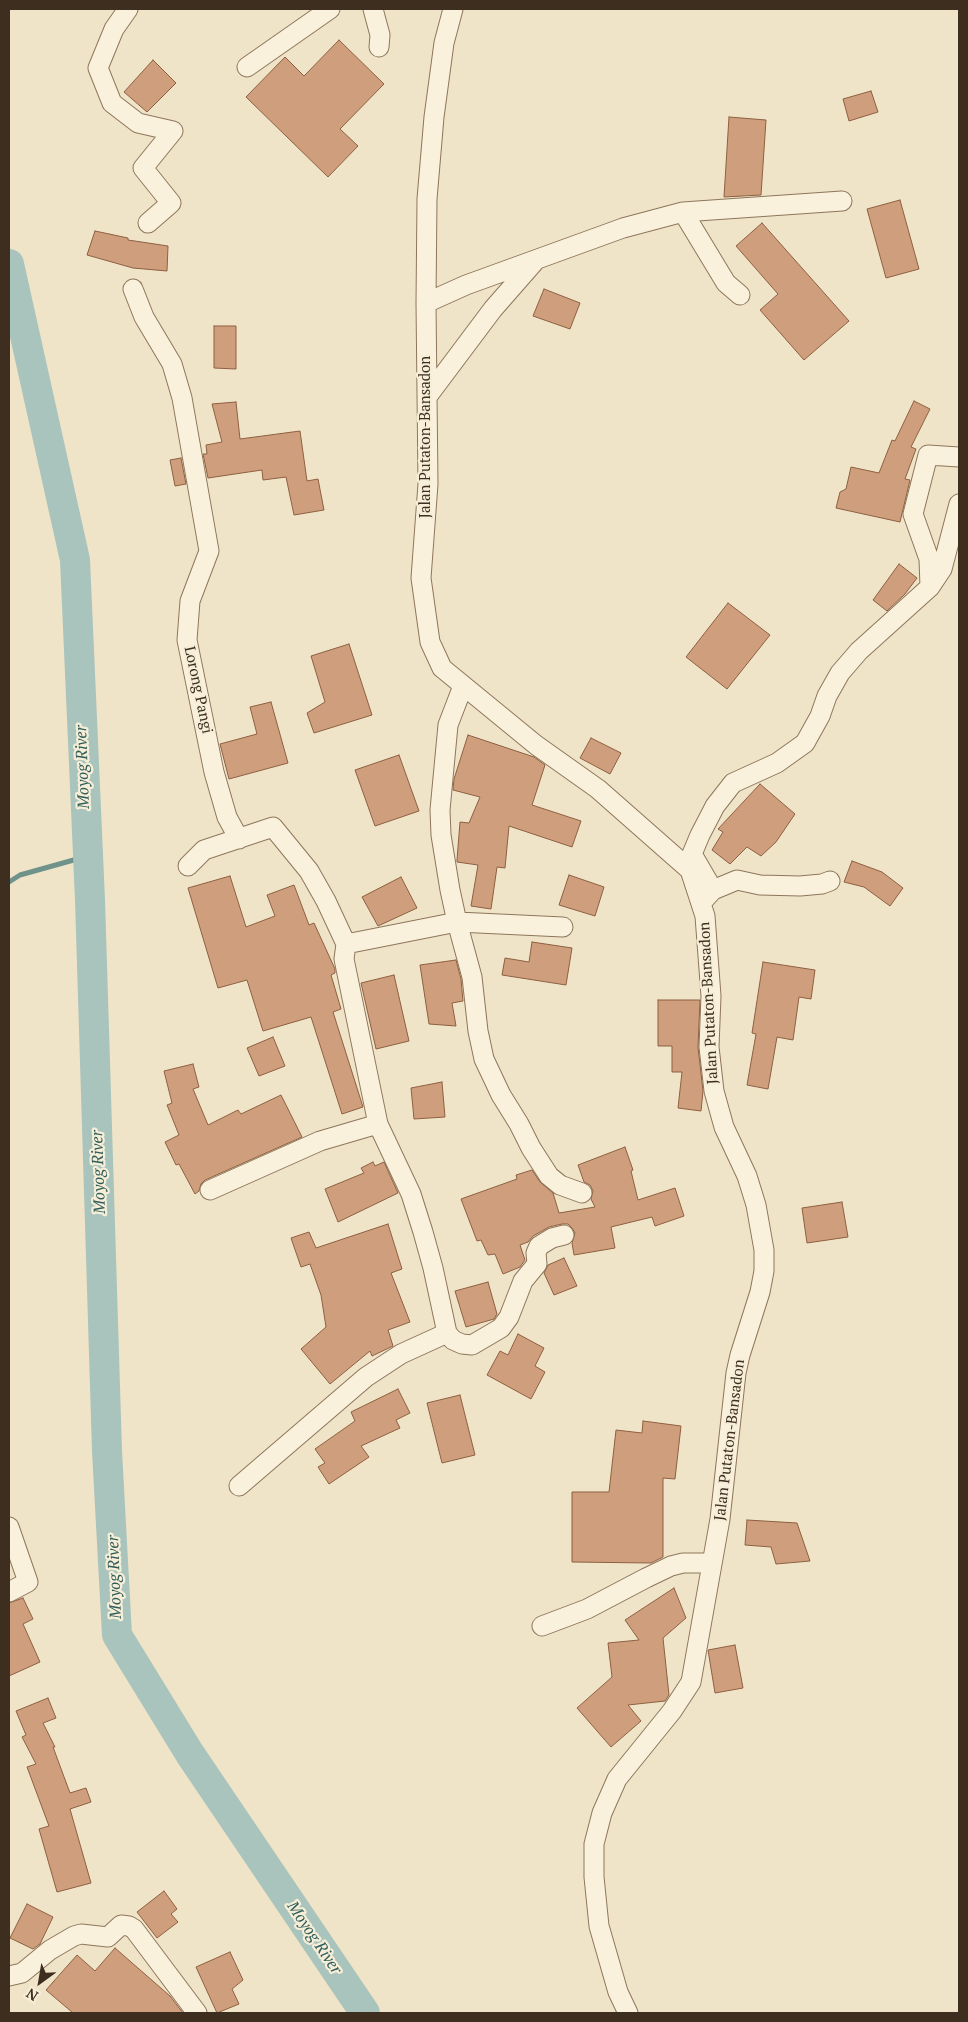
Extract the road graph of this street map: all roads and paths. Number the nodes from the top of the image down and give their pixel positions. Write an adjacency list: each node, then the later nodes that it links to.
1 (128, 9): 9 (street)
2 (330, 9): 6 (street)
3 (373, 9): 5 (street)
4 (453, 9): 13 (street, Jalan Putaton-Bansadon)
5 (379, 48)
6 (247, 67)
7 (842, 201): 8 (street)
8 (683, 212): 10 (street); 12 (street)
9 (148, 223)
10 (537, 258): 13 (street); 14 (street)
11 (132, 289): 19 (street, Lorong Pangi)
12 (740, 295)
13 (426, 303): 14 (street, Jalan Putaton-Bansadon)
14 (427, 397): 18 (street, Jalan Putaton-Bansadon)
15 (959, 457): 17 (street)
16 (959, 504): 17 (street)
17 (930, 587): 22 (street)
18 (463, 686): 22 (street, Jalan Putaton-Bansadon); 23 (street)
19 (240, 839): 20 (street); 25 (street)
20 (188, 866)
21 (830, 881): 22 (street)
22 (707, 896): 33 (street, Jalan Putaton-Bansadon)
23 (457, 922): 24 (street); 25 (street); 28 (street)
24 (563, 927)
25 (346, 944): 26 (street)
26 (378, 1124): 27 (street); 30 (street)
27 (210, 1190)
28 (582, 1193)
29 (564, 1235): 30 (street)
30 (448, 1333): 31 (street)
31 (239, 1486)
32 (9, 1527): 34 (street)
33 (712, 1562): 35 (street); 38 (street, Jalan Putaton-Bansadon)
34 (9, 1592)
35 (542, 1626)
36 (9, 1976): 37 (street)
37 (197, 2013)
38 (628, 2013)

